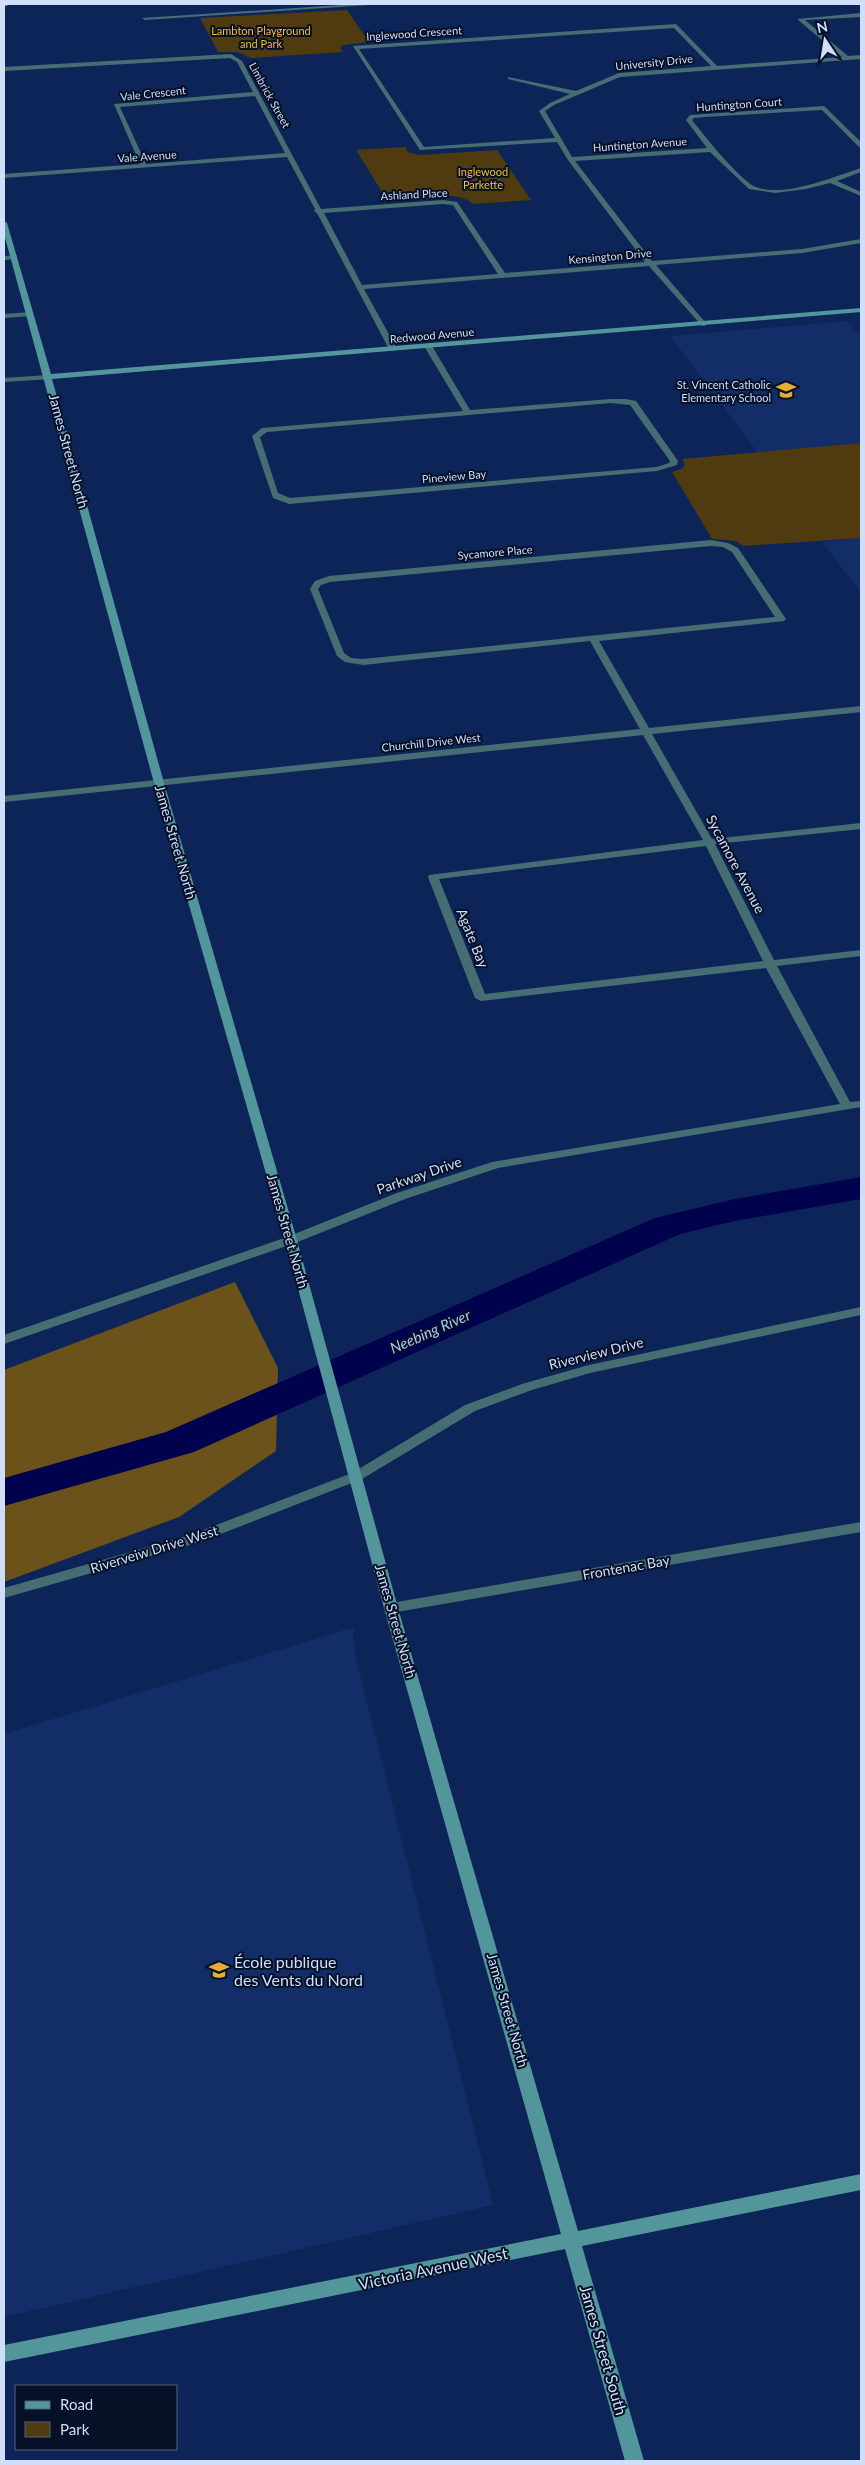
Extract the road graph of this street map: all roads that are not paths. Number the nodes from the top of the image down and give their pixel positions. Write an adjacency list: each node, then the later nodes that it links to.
1 (8, 4): 3 (street)
2 (381, 4): 4 (street)
3 (4, 5)
4 (293, 6): 6 (street)
5 (861, 15): 8 (street)
6 (145, 18)
7 (861, 57): 8 (street, University Drive)
8 (847, 58): 9 (street, University Drive)
9 (715, 67): 12 (street, University Drive); 14 (street, Inglewood Crescent)
10 (4, 69): 13 (street, Limbrick Street)
11 (510, 78): 12 (street)
12 (574, 93): 14 (street, University Drive)
13 (256, 94): 17 (street, Limbrick Street); 19 (street, Vale Crescent)
14 (557, 140): 18 (street, University Drive)
15 (861, 146): 16 (street, Huntington Court)
16 (712, 150): 18 (street, Huntington Avenue); 22 (street, Huntington Court)
17 (291, 155): 19 (street, Vale Avenue); 24 (street, Limbrick Street)
18 (570, 159): 29 (street, University Drive)
19 (144, 166): 21 (street, Vale Avenue)
20 (861, 170): 22 (street, Huntington Court)
21 (4, 176)
22 (830, 181): 23 (street)
23 (861, 194)
24 (317, 211): 30 (street, Ashland Place); 31 (street, Limbrick Street)
25 (4, 223): 27 (street, James Street North)
26 (861, 241): 29 (street, Kensington Drive)
27 (14, 257): 28 (street); 33 (street, James Street North)
28 (4, 258)
29 (651, 264): 30 (street, Kensington Drive); 35 (street, University Drive)
30 (503, 276): 31 (street, Kensington Drive)
31 (359, 286): 37 (street, Limbrick Street)
32 (861, 310): 35 (street, Redwood Avenue)
33 (30, 314): 34 (street); 38 (street, James Street North)
34 (4, 316)
35 (702, 324): 36 (street, Redwood Avenue)
36 (428, 346): 37 (street, Redwood Avenue); 40 (street)
37 (393, 349): 38 (street, Redwood Avenue)
38 (48, 377): 39 (street, Redwood Avenue); 44 (street, James Street North)
39 (4, 380)
40 (468, 413): 40 (street, Pineview Bay)
41 (593, 639): 41 (street, Sycamore Place); 43 (street, Sycamore Avenue)
42 (861, 709): 43 (street, Churchill Drive West)
43 (645, 732): 44 (street, Churchill Drive West); 47 (street, Sycamore Avenue)
44 (159, 783): 45 (street, Churchill Drive West); 52 (street, James Street North)
45 (4, 798)
46 (861, 826): 47 (street)
47 (709, 842): 49 (street, Sycamore Avenue); 49 (street, Agate Bay)
48 (861, 953): 49 (street)
49 (770, 964): 51 (street, Sycamore Avenue)
50 (861, 1104): 51 (street, Parkway Drive)
51 (846, 1105): 52 (street, Parkway Drive)
52 (291, 1240): 54 (street, Parkway Drive); 55 (street, James Street North)
53 (861, 1311): 55 (street, Riverview Drive)
54 (4, 1340)
55 (357, 1476): 57 (street, Riverveiw Drive West); 58 (street, James Street North)
56 (861, 1527): 58 (street, Frontenac Bay)
57 (4, 1593)
58 (392, 1608): 60 (street, James Street North)
59 (861, 2182): 60 (street, Victoria Avenue West)
60 (573, 2238): 61 (street, Victoria Avenue West); 62 (street, James Street South)
61 (4, 2354)
62 (635, 2461)

